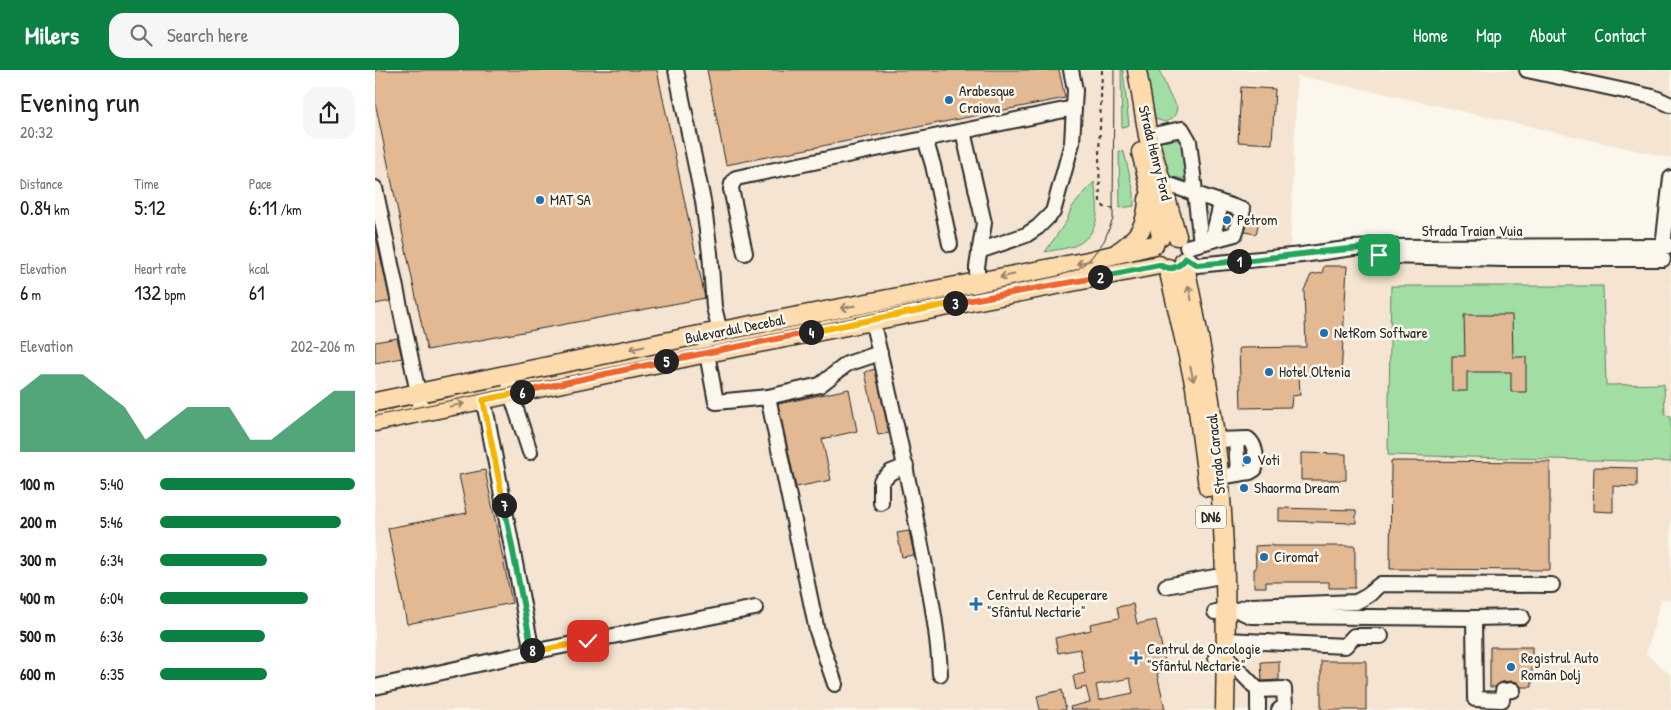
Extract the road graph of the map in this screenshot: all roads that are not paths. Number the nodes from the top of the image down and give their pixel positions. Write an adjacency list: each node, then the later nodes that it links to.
1 (676, 70): 26 (street)
2 (1071, 70): 7 (street)
3 (1127, 70): 12 (main road, Strada Henry Ford / DN6)
4 (1137, 70): 9 (main road, Strada Henry Ford / DN6)
5 (1527, 70): 6 (street)
6 (1671, 105)
7 (1074, 108): 8 (street); 18 (street)
8 (963, 131): 10 (street); 18 (street)
9 (1148, 136): 12 (main road, Strada Henry Ford / DN6); 14 (street)
10 (925, 139): 15 (street); 19 (street)
11 (1671, 178): 17 (street)
12 (1155, 184): 14 (street); 16 (main road, Strada Henry Ford / DN6); 20 (main road)
13 (375, 188): 30 (street)
14 (1194, 194): 16 (street); 16 (street)
15 (950, 244)
16 (1191, 244): 17 (street, Strada Traian Vuia); 20 (main road, Bulevardul Decebal); 21 (main road, Bulevardul Decebal); 21 (main road, DN6); 37 (main road, Strada Caracal / DN6, one-way to 16)
17 (1665, 250)
18 (979, 251): 23 (street)
19 (745, 253)
20 (1112, 256): 23 (main road, Bulevardul Decebal, one-way to 23)
21 (1163, 267): 22 (main road, Bulevardul Decebal); 25 (main road, Strada Caracal / DN6)
22 (1128, 272): 23 (main road, Bulevardul Decebal); 25 (main road)
23 (977, 291): 24 (main road, Bulevardul Decebal); 26 (main road, Bulevardul Decebal, one-way to 26)
24 (872, 320): 27 (main road, Bulevardul Decebal); 28 (street)
25 (1181, 326): 42 (main road, Strada Caracal / DN6, one-way to 42)
26 (712, 333): 27 (street); 29 (main road, Bulevardul Decebal, one-way to 29)
27 (707, 353): 31 (main road, Bulevardul Decebal); 32 (street)
28 (880, 354): 32 (street); 39 (street)
29 (508, 374): 30 (main road, Bulevardul Decebal); 31 (street)
30 (418, 393): 34 (main road, Bulevardul Decebal); 35 (street)
31 (511, 394): 33 (main road, Bulevardul Decebal); 38 (street)
32 (768, 397): 53 (street)
33 (483, 400): 35 (main road, Bulevardul Decebal, one-way to 33); 50 (street)
34 (375, 402)
35 (422, 412): 36 (main road, Bulevardul Decebal)
36 (375, 422)
37 (1215, 440): 40 (main road, Strada Caracal / DN6); 40 (street)
38 (530, 452)
39 (906, 466): 41 (street); 52 (street)
40 (1219, 477): 46 (main road, Strada Caracal / DN6)
41 (881, 503)
42 (1215, 577): 44 (street); 46 (main road, Strada Caracal / DN6)
43 (1552, 585): 46 (street)
44 (1166, 586)
45 (755, 608): 50 (street)
46 (1226, 611): 48 (street); 51 (main road, Strada Caracal / DN6)
47 (1522, 617): 48 (street)
48 (1474, 618): 56 (street)
49 (1381, 636): 51 (street)
50 (532, 652): 54 (street)
51 (1223, 652): 55 (street); 57 (main road, Strada Caracal / DN6); 58 (main road, Strada Caracal / DN6)
52 (940, 674)
53 (835, 684)
54 (375, 687)
55 (1258, 690): 59 (street); 60 (street)
56 (1513, 690)
57 (1214, 710)
58 (1225, 710)
59 (1259, 710)
60 (1279, 710)

